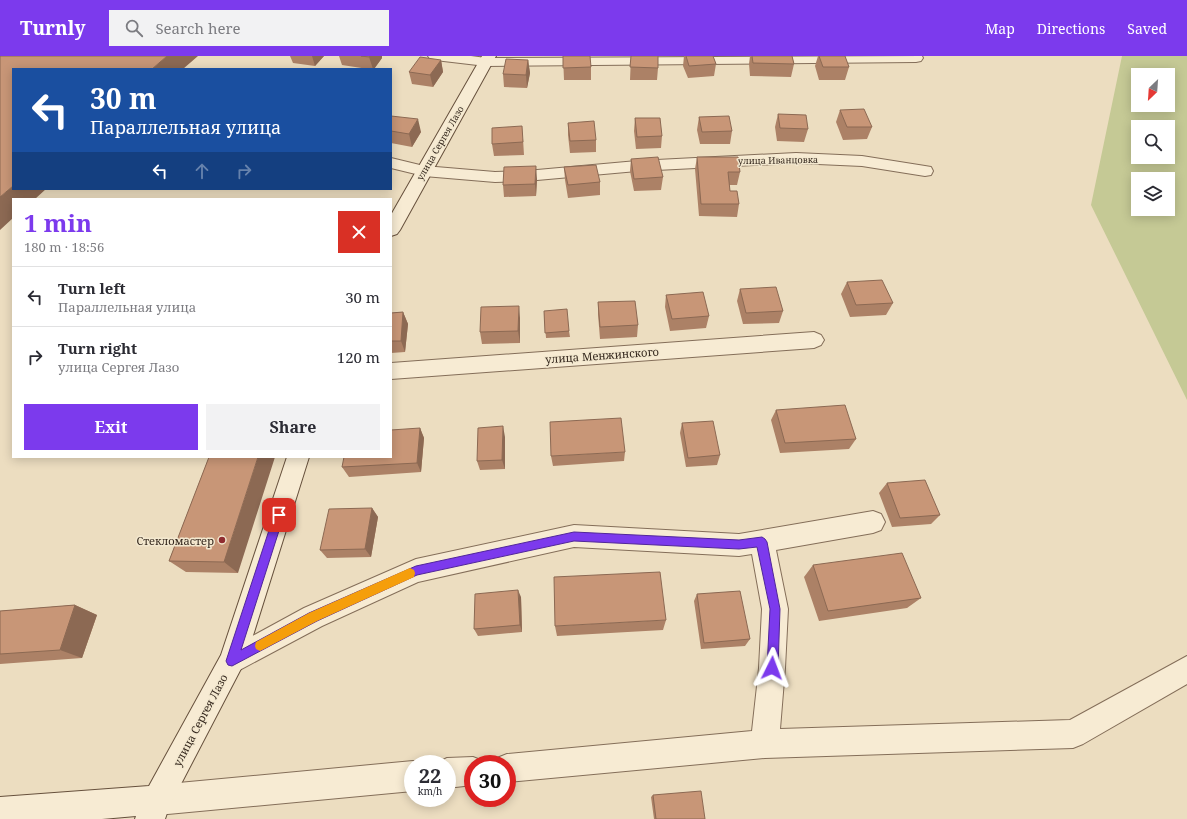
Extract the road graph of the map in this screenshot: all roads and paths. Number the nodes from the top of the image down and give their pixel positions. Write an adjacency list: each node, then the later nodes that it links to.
1 (435, 56): 3 (street)
2 (916, 58): 3 (street)
3 (488, 59): 5 (street, улица Сергея Лазо)
4 (392, 163): 5 (street, улица Иванцовка)
5 (424, 171): 6 (street, улица Иванцовка); 7 (street, улица Сергея Лазо)
6 (925, 171)
7 (392, 228)
8 (814, 340): 9 (street, улица Менжинского)
9 (392, 371)
10 (298, 458): 13 (street, улица Сергея Лазо)
11 (874, 522): 12 (street)
12 (762, 542): 13 (street); 15 (street)
13 (232, 661): 18 (street, улица Сергея Лазо)
14 (1187, 669): 15 (street)
15 (765, 744): 16 (street)
16 (516, 767)
17 (404, 777): 18 (street)
18 (154, 809): 19 (street)
19 (0, 812)

